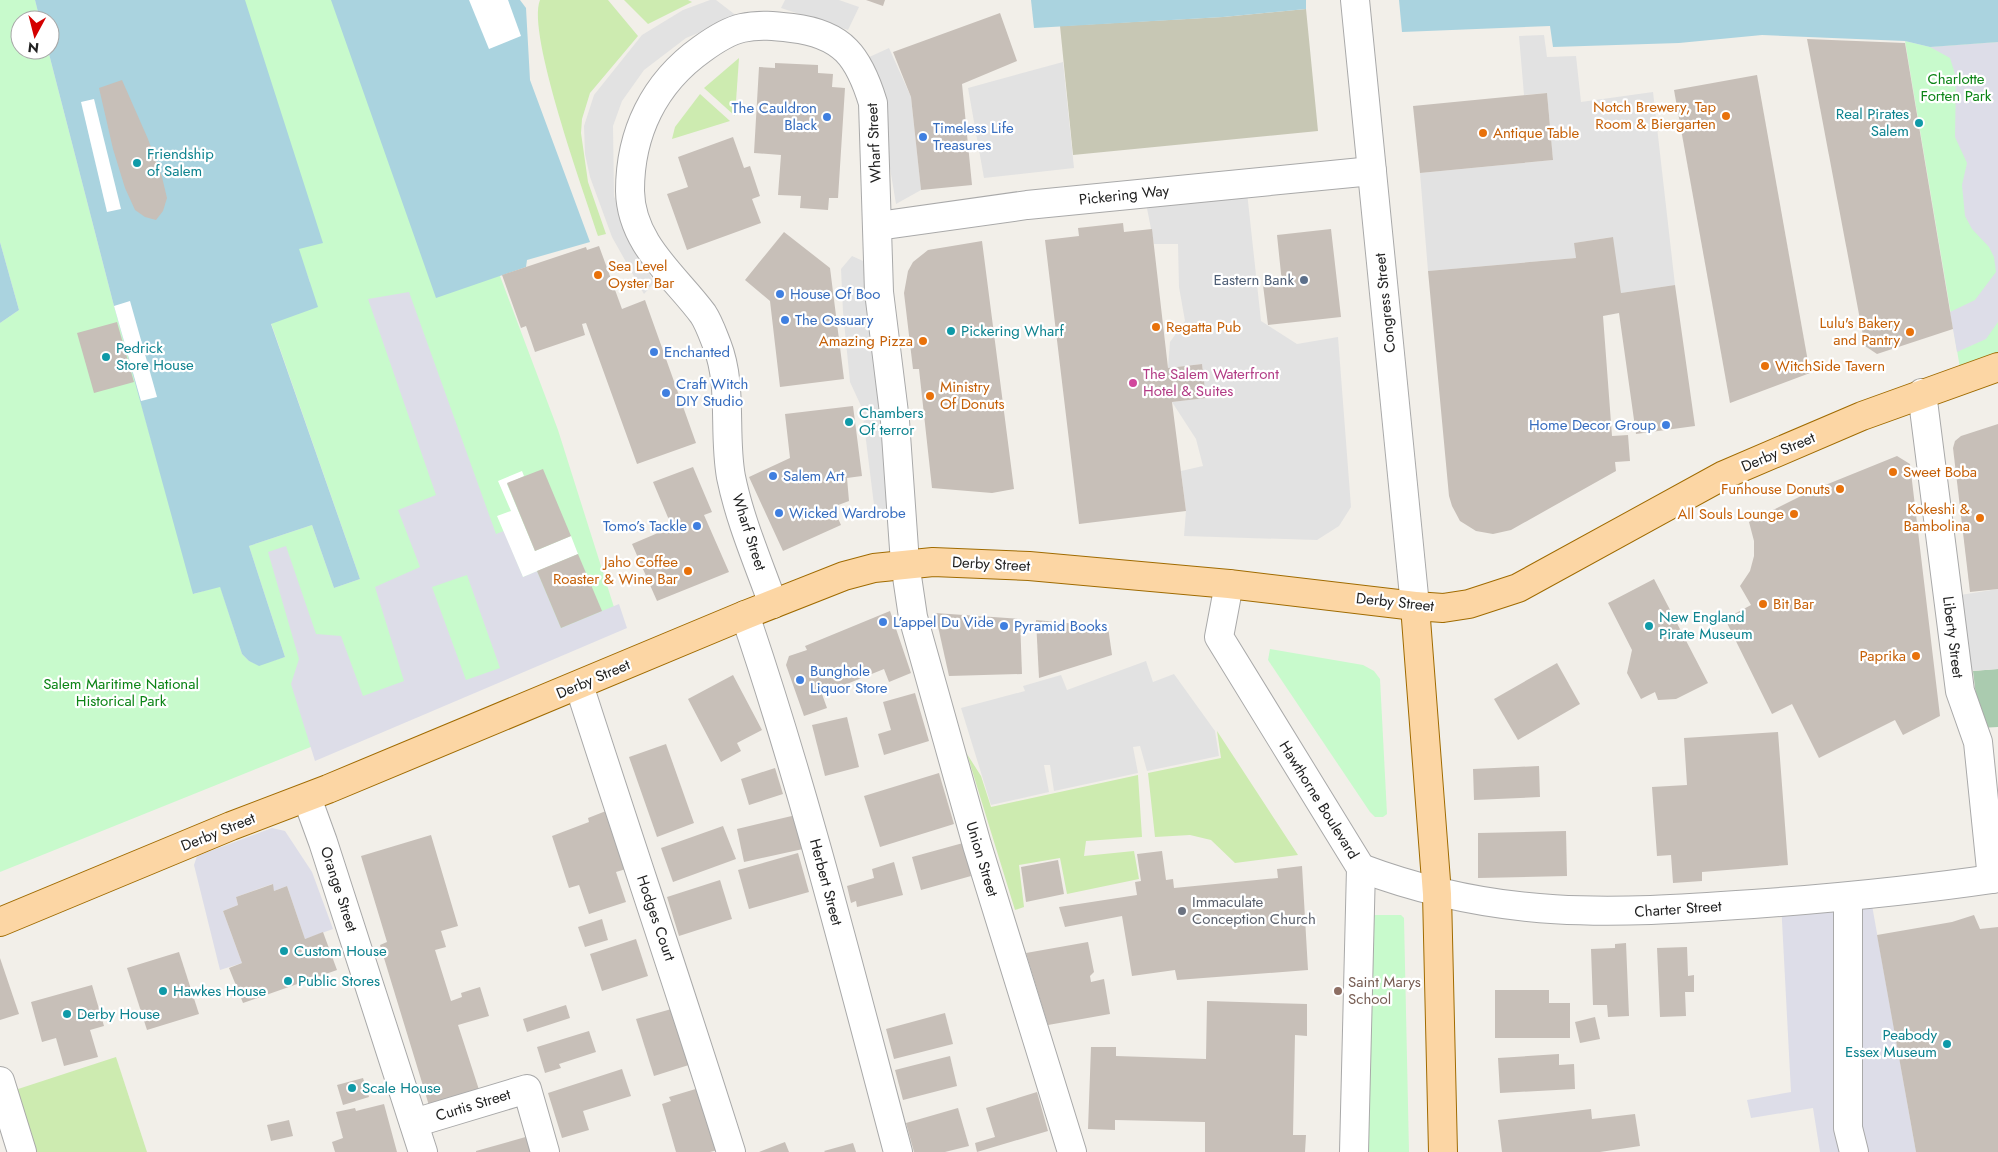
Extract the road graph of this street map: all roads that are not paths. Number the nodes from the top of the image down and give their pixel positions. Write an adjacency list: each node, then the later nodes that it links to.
1 (1355, 0): 2 (street, Congress Street)
2 (1372, 171): 3 (street, Pickering Way); 9 (street, Congress Street)
3 (878, 226): 6 (street, Wharf Street); 8 (street, Wharf Street)
4 (1998, 367): 5 (main road, Derby Street)
5 (1922, 394): 9 (main road, Derby Street); 14 (street, Liberty Street)
6 (905, 563): 7 (main road, Derby Street); 8 (main road, Derby Street); 25 (street, Union Street)
7 (1230, 584): 9 (main road, Derby Street); 13 (street, Hawthorne Boulevard)
8 (773, 604): 10 (main road, Derby Street)
9 (1415, 606): 15 (main road)
10 (745, 615): 11 (main road, Derby Street); 24 (street, Herbert Street)
11 (579, 685): 12 (main road, Derby Street); 23 (street, Hodges Court)
12 (307, 798): 17 (main road, Derby Street); 19 (street, Orange Street)
13 (1362, 868): 15 (street, Charter Street); 26 (street, Hawthorne Boulevard)
14 (1995, 878): 16 (street, Charter Street)
15 (1437, 894): 16 (street, Charter Street); 27 (main road)
16 (1848, 897): 28 (street)
17 (0, 922)
18 (0, 1081): 20 (street)
19 (414, 1123): 21 (street, Orange Street); 22 (street, Curtis Street)
20 (22, 1152)
21 (423, 1152)
22 (545, 1152)
23 (731, 1152)
24 (898, 1152)
25 (1072, 1152)
26 (1354, 1152)
27 (1444, 1152)
28 (1854, 1152)

